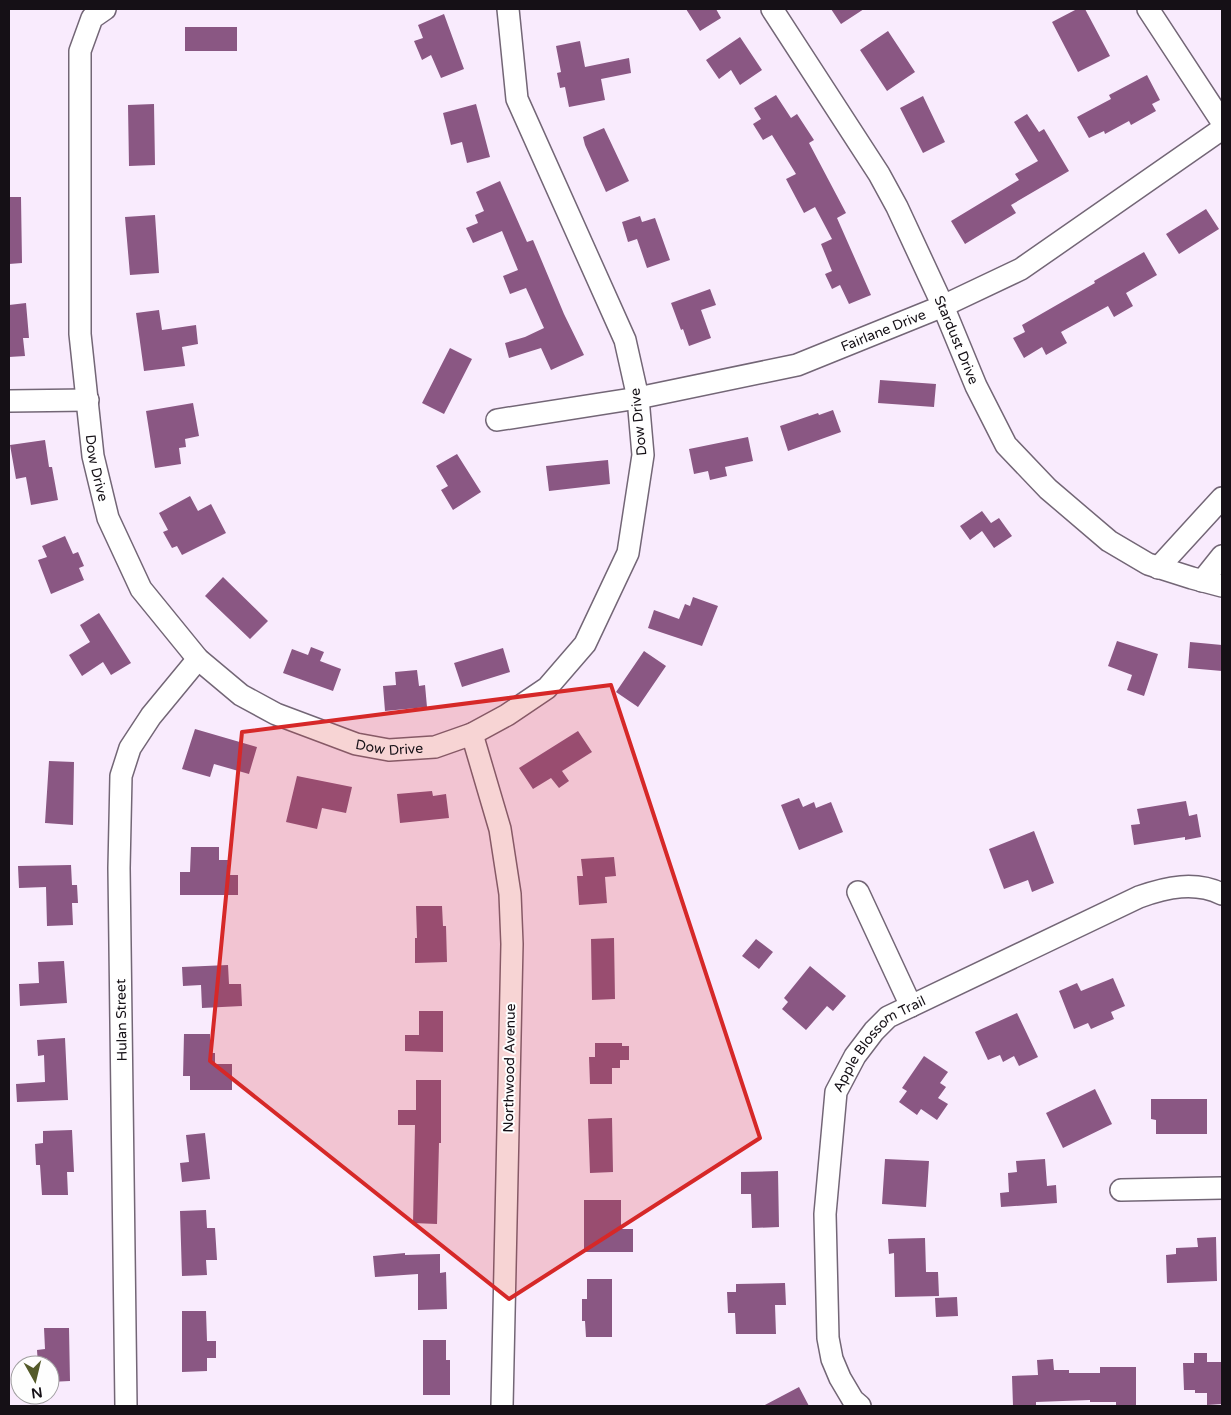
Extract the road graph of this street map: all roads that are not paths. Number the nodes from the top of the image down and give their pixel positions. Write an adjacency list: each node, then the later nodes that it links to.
1 (105, 9): 9 (street, Dow Drive)
2 (508, 9): 8 (street, Dow Drive)
3 (772, 9): 7 (street, Stardust Drive)
4 (1148, 9): 5 (street)
5 (1222, 122)
6 (1222, 129): 7 (street, Fairlane Drive)
7 (943, 306): 8 (street, Fairlane Drive); 14 (street, Stardust Drive)
8 (638, 398): 11 (street, Fairlane Drive); 18 (street, Dow Drive)
9 (88, 400): 10 (street); 17 (street, Dow Drive)
10 (9, 401)
11 (497, 420)
12 (1222, 498): 14 (street)
13 (1222, 556): 15 (street)
14 (1158, 568): 15 (street, Stardust Drive)
15 (1202, 581): 16 (street, Stardust Drive)
16 (1222, 586)
17 (198, 659): 18 (street, Dow Drive); 24 (street, Hulan Street)
18 (472, 734): 25 (street, Northwood Avenue)
19 (858, 892): 21 (street)
20 (1222, 894): 21 (street, Apple Blossom Trail)
21 (911, 1006): 26 (street, Apple Blossom Trail)
22 (1222, 1188): 23 (street)
23 (1121, 1190)
24 (126, 1406)
25 (502, 1406)
26 (860, 1406)

